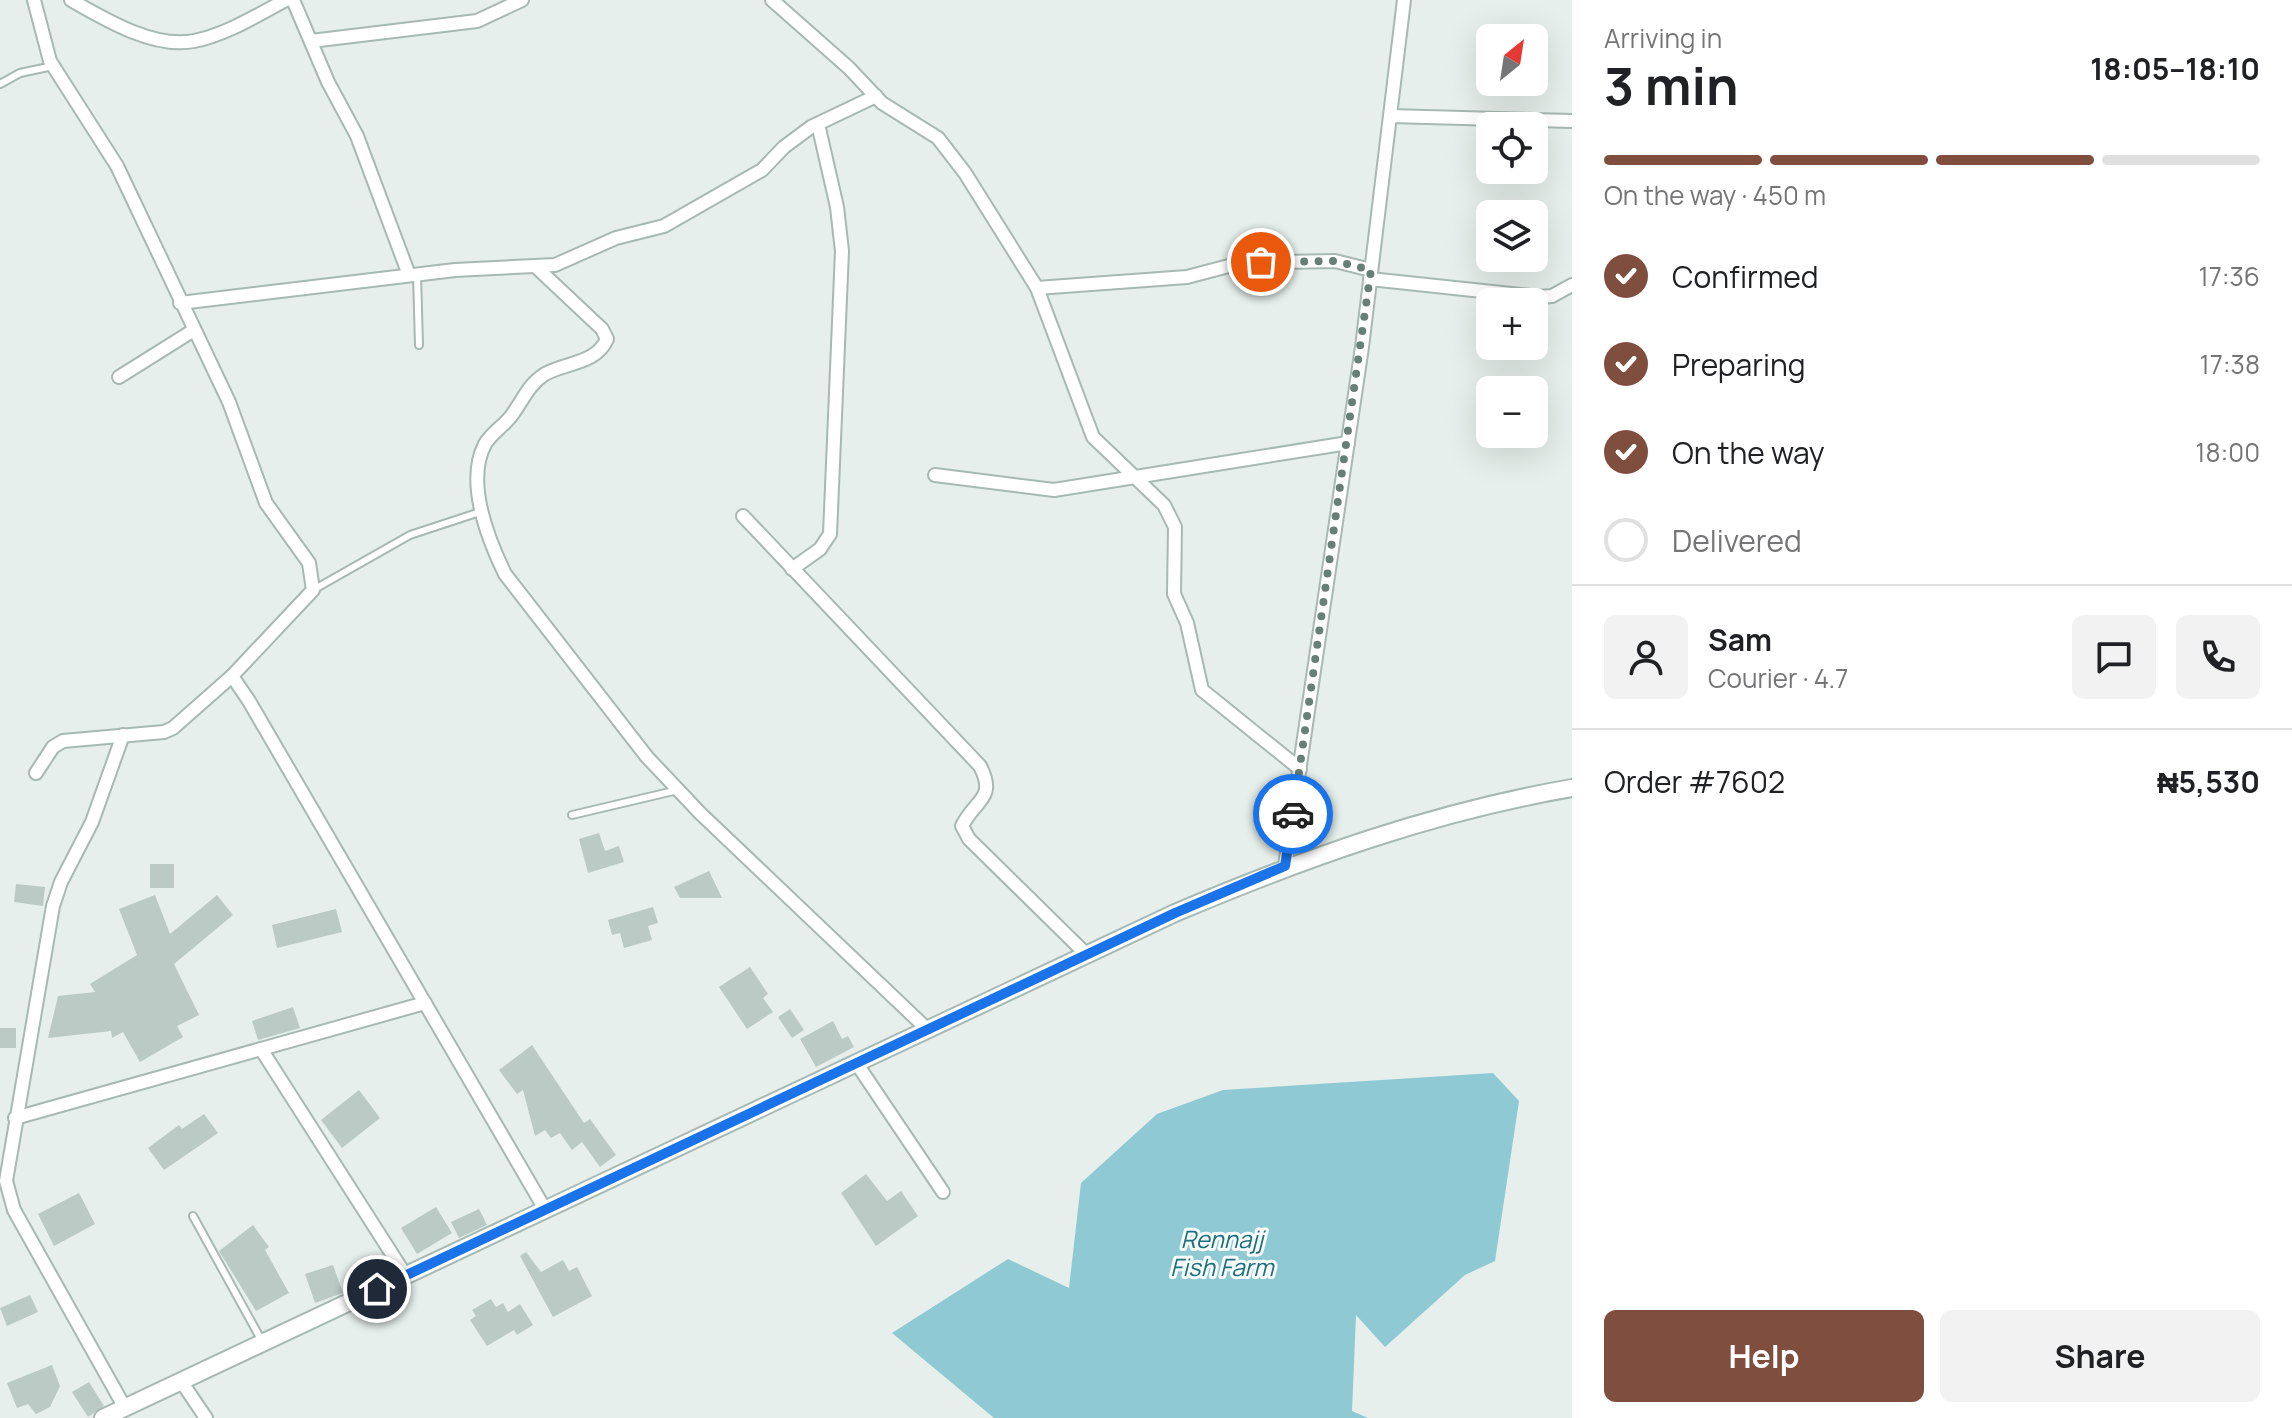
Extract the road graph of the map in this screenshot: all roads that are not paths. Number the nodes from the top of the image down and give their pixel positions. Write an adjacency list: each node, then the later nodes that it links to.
1 (34, 0): 9 (street)
2 (71, 0): 3 (street)
3 (286, 0)
4 (293, 0): 8 (street)
5 (522, 0): 8 (street)
6 (772, 0): 11 (street)
7 (1404, 0): 12 (street)
8 (311, 41): 17 (street)
9 (53, 66): 10 (lane); 20 (street)
10 (0, 84)
11 (876, 96): 14 (street); 19 (street)
12 (1390, 116): 13 (street); 16 (street)
13 (1572, 121)
14 (818, 124): 15 (street); 29 (street)
15 (535, 266): 17 (street); 27 (street)
16 (1371, 274): 18 (street); 19 (street); 24 (street)
17 (413, 275): 20 (street); 22 (lane)
18 (1572, 285)
19 (1037, 288): 26 (street)
20 (180, 303): 21 (street)
21 (194, 330): 23 (street); 30 (street)
22 (419, 345)
23 (119, 377)
24 (1348, 443): 26 (street); 33 (street)
25 (935, 475): 26 (street)
26 (1133, 476): 33 (street)
27 (483, 511): 30 (lane); 36 (street)
28 (743, 516): 29 (street)
29 (792, 569): 39 (street)
30 (313, 590): 31 (street)
31 (232, 676): 32 (street); 40 (street)
32 (123, 735): 34 (street); 44 (street)
33 (1300, 769): 38 (street)
34 (36, 773)
35 (1572, 788): 38 (street)
36 (678, 790): 37 (lane); 41 (street)
37 (572, 815)
38 (1285, 866): 39 (street)
39 (1087, 955): 41 (street)
40 (425, 1003): 42 (street); 47 (street)
41 (928, 1030): 43 (street)
42 (261, 1049): 44 (street); 49 (street)
43 (857, 1064): 46 (street); 47 (street)
44 (15, 1118): 45 (street)
45 (3, 1180): 52 (street)
46 (943, 1192)
47 (546, 1211): 49 (street)
48 (193, 1216): 50 (lane)
49 (406, 1276): 50 (street)
50 (263, 1344): 51 (street)
51 (181, 1381): 52 (street); 54 (street)
52 (125, 1408): 53 (street)
53 (103, 1418)
54 (206, 1418)

